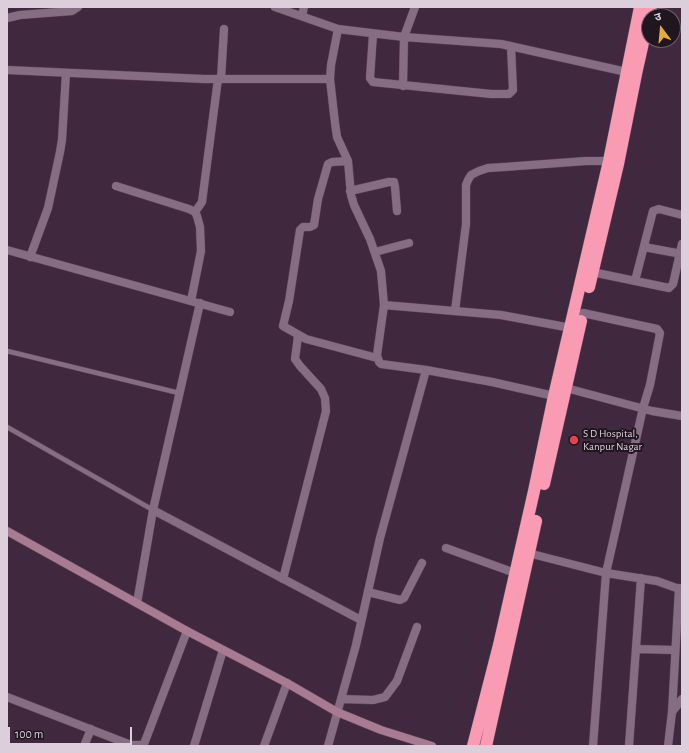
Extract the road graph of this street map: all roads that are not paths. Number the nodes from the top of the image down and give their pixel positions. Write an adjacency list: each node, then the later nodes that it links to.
1 (78, 7): 8 (street)
2 (276, 7): 7 (street)
3 (304, 7): 7 (street)
4 (415, 7): 12 (street)
5 (640, 7): 16 (highway)
6 (651, 7): 16 (highway)
7 (302, 16): 10 (street)
8 (7, 18)
9 (224, 29): 17 (street)
10 (338, 29): 11 (street); 18 (street)
11 (373, 34): 12 (street); 19 (street)
12 (404, 37): 13 (street); 19 (street)
13 (511, 46): 16 (street); 19 (street)
14 (7, 70): 15 (street)
15 (66, 73): 17 (street); 33 (street)
16 (631, 73): 21 (highway); 34 (highway)
17 (219, 79): 18 (street); 25 (street)
18 (330, 79): 20 (street)
19 (403, 86)
20 (348, 161): 23 (street); 43 (street)
21 (609, 161): 39 (street); 42 (highway)
22 (116, 186): 25 (street)
23 (350, 191): 24 (street); 31 (street)
24 (397, 211)
25 (195, 212): 36 (street)
26 (682, 215): 29 (street)
27 (410, 243): 31 (street)
28 (682, 244): 32 (street)
29 (644, 247): 32 (street); 35 (street)
30 (7, 250): 33 (street)
31 (375, 252): 38 (street)
32 (681, 254): 35 (street)
33 (30, 257): 36 (street)
34 (592, 272): 35 (street); 41 (highway)
35 (635, 281)
36 (191, 301): 37 (street)
37 (200, 303): 40 (street); 48 (street)
38 (384, 305): 39 (street); 45 (street)
39 (455, 311): 42 (street)
40 (230, 312)
41 (583, 313): 47 (highway); 50 (street)
42 (571, 328): 49 (highway)
43 (298, 336): 45 (street); 60 (street)
44 (7, 350): 48 (lane)
45 (377, 358): 46 (street)
46 (426, 370): 49 (street); 63 (street)
47 (566, 388): 50 (street); 56 (highway)
48 (179, 393): 53 (street)
49 (554, 396): 58 (highway)
50 (643, 408): 51 (street); 59 (street)
51 (682, 416)
52 (7, 427): 53 (lane)
53 (153, 510): 60 (street); 64 (street)
54 (7, 531): 64 (street)
55 (446, 548): 58 (street)
56 (528, 553): 59 (street); 84 (highway)
57 (422, 563): 63 (street)
58 (515, 573): 83 (highway)
59 (606, 573): 61 (street); 85 (street)
60 (283, 578): 65 (street)
61 (641, 578): 62 (street); 68 (street)
62 (681, 589): 70 (street)
63 (368, 592): 65 (street)
64 (137, 603): 67 (street)
65 (361, 620): 73 (street)
66 (417, 627): 73 (street)
67 (186, 630): 69 (street); 77 (street)
68 (636, 648): 70 (street); 86 (street)
69 (223, 650): 71 (street); 79 (street)
70 (675, 650): 76 (street)
71 (287, 683): 75 (street); 80 (street)
72 (7, 697): 77 (street)
73 (341, 699): 75 (street)
74 (682, 699): 76 (street)
75 (337, 712): 81 (street); 82 (street)
76 (672, 712): 87 (street)
77 (91, 729): 78 (street)
78 (84, 746)
79 (194, 746)
80 (264, 746)
81 (328, 746)
82 (432, 746)
83 (473, 746)
84 (486, 746)
85 (593, 746)
86 (629, 746)
87 (668, 746)

